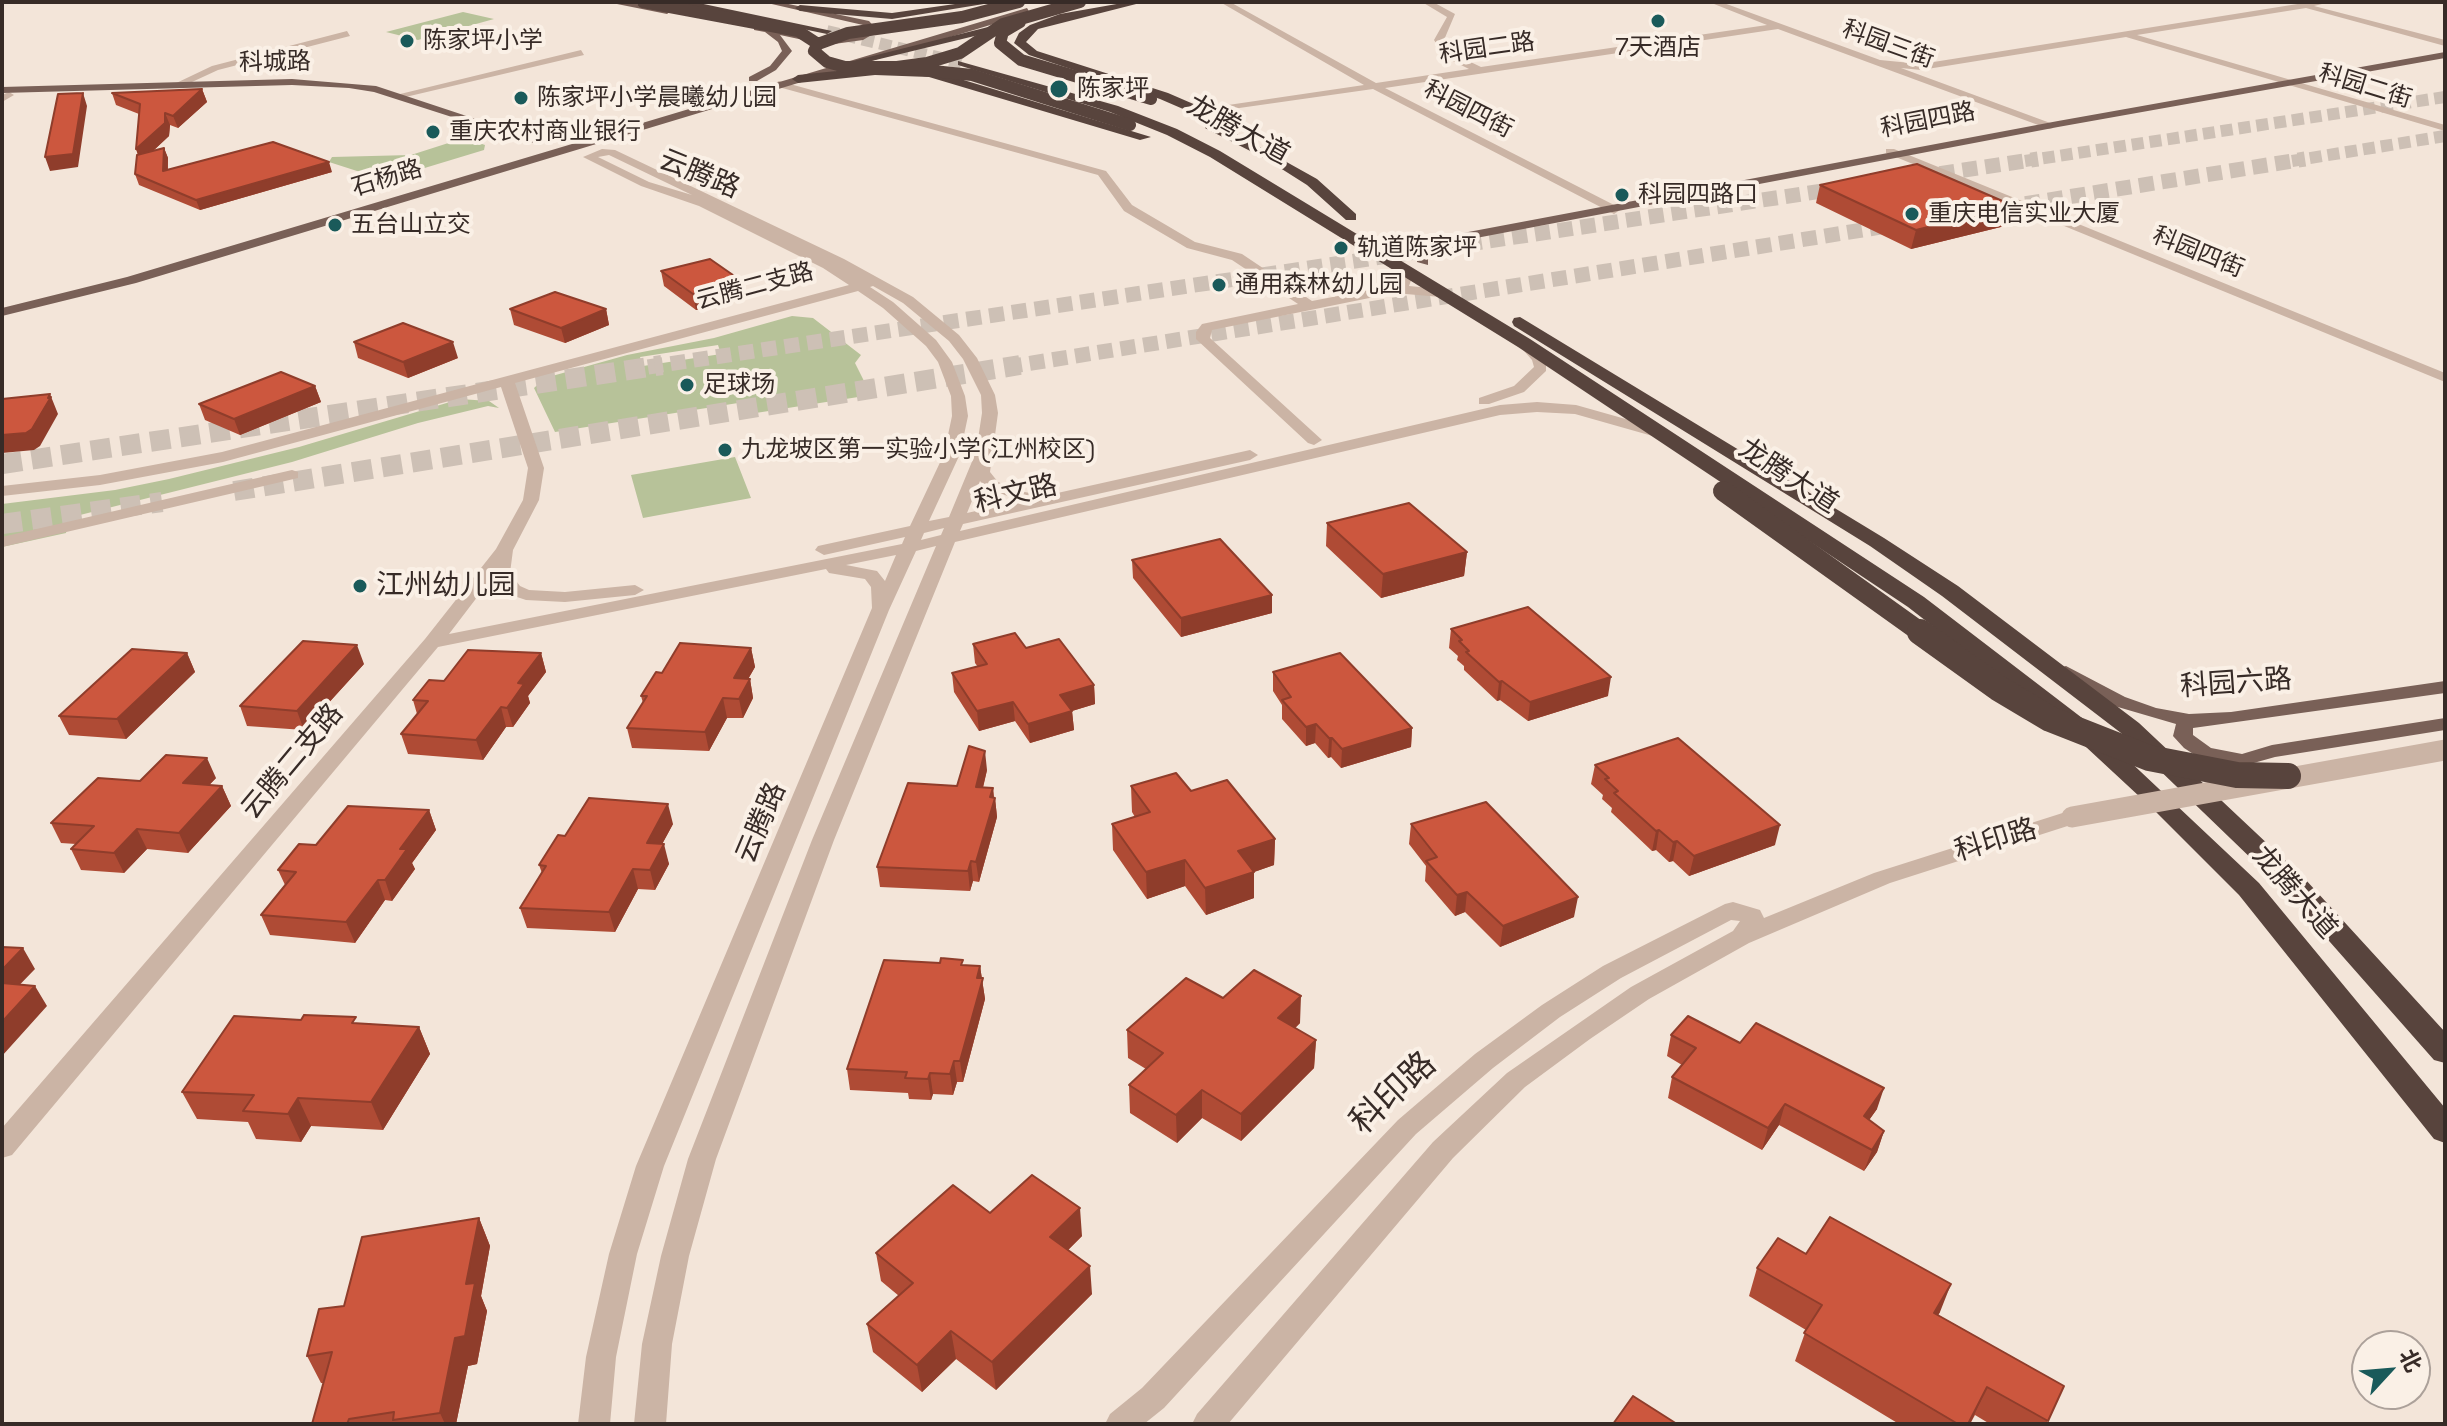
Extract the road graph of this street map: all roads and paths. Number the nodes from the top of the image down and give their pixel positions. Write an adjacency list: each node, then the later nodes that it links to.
1 (611, 2): 23 (main road)
2 (643, 2): 28 (highway, bridge)
3 (678, 2): 24 (highway)
4 (726, 2): 21 (highway)
5 (767, 2): 18 (main road)
6 (991, 2): 18 (highway)
7 (1019, 2): 28 (highway, bridge)
8 (1032, 2): 34 (main road, 石杨路)
9 (1060, 2): 34 (main road, 石杨路)
10 (1139, 2): 19 (highway)
11 (1210, 2): 29 (street, 科园四街)
12 (1224, 2): 29 (street, 科园四街)
13 (1426, 2): 39 (street)
14 (1713, 2): 22 (street, 科园三街)
15 (2288, 2): 17 (street)
16 (2326, 2): 17 (street)
17 (2303, 6): 26 (street); 27 (street)
18 (800, 8): 21 (main road)
19 (1080, 8): 20 (highway, bridge); 34 (highway); 37 (highway)
20 (1048, 11): 34 (highway, bridge); 53 (highway, bridge)
21 (849, 22): 23 (main road); 32 (highway)
22 (1779, 26): 36 (street, 科园三街); 39 (street, 科园二路)
23 (758, 28): 41 (main road)
24 (827, 31)
25 (347, 34): 46 (street)
26 (2125, 34): 38 (street); 43 (street, 科园二街)
27 (2445, 43)
28 (818, 44): 34 (highway, bridge)
29 (1302, 47): 47 (street, 科园四街)
30 (2445, 52): 43 (main road, 科园四路); 43 (main road, 科园四路)
31 (581, 53): 49 (street)
32 (847, 53): 41 (main road)
33 (979, 58): 61 (highway, 龙腾大道)
34 (862, 60): 42 (main road, 石杨路); 56 (highway, bridge)
35 (962, 63): 58 (highway, 龙腾大道)
36 (1879, 63): 38 (street); 51 (street, 科园三街)
37 (1066, 65): 40 (highway); 50 (highway)
38 (1921, 67): 51 (street, 科园三街)
39 (1480, 71): 47 (street, 科园二路)
40 (930, 74): 42 (highway); 56 (highway)
41 (753, 79): 44 (main road)
42 (798, 79): 45 (main road, 石杨路)
43 (2283, 82): 51 (main road, 科园四路); 52 (street, 科园二街)
44 (739, 83)
45 (779, 84): 65 (street); 66 (main road, 石杨路)
46 (175, 86): 48 (main road, 科城路); 49 (main road, 科城路)
47 (1374, 86): 50 (street, 科园二路); 60 (street, 科园四街)
48 (4, 95): 55 (main road, 科城路)
49 (397, 96): 55 (main road, 科城路)
50 (1201, 112): 53 (highway)
51 (2048, 123): 57 (main road, 科园四路)
52 (2445, 130)
53 (1225, 131): 61 (highway)
54 (555, 138): 55 (main road)
55 (540, 142)
56 (1190, 151): 58 (highway)
57 (1896, 153): 60 (main road, 科园四路); 68 (street, 科园四街)
58 (1278, 191): 62 (highway, 龙腾大道)
59 (343, 202): 64 (main road, 石杨路)
60 (1609, 207): 62 (main road, 科园四路)
61 (1351, 217): 62 (highway, 龙腾大道)
62 (1409, 274): 65 (street); 67 (highway, 龙腾大道); 84 (highway, 龙腾大道)
63 (869, 284): 63 (street, 云腾路); 69 (street, 云腾二支路); 72 (street, 云腾路); 77 (street, 云腾路)
64 (2, 299)
65 (1309, 305): 71 (street)
66 (2, 312)
67 (1524, 343): 70 (highway, 龙腾大道); 71 (street, 科文路)
68 (2445, 378)
69 (506, 379): 74 (street, 云腾二支路); 79 (street, 云腾二支路)
70 (1656, 432): 76 (street, 科文路); 90 (highway, bridge); 94 (highway, 龙腾大道)
71 (1314, 440): 75 (street, 科文路)
72 (984, 452): 75 (street); 76 (street, 云腾路)
73 (292, 475): 78 (street)
74 (2, 491)
75 (1085, 493): 76 (street, 科文路)
76 (951, 531): 77 (street, 科文路); 97 (street, 云腾路)
77 (911, 540): 80 (street, 科文路); 81 (street, 科文路); 82 (street, 云腾路)
78 (2, 542)
79 (504, 550): 81 (street); 83 (street, 云腾二支路)
80 (755, 578): 82 (street); 83 (street, 科文路)
81 (635, 590): 83 (street, 科文路)
82 (880, 610): 96 (street, 云腾路)
83 (439, 634): 95 (street, 云腾二支路)
84 (2043, 660): 86 (main road, 科园六路); 91 (highway, 龙腾大道)
85 (2445, 687): 86 (main road, 科园六路)
86 (2189, 720): 89 (main road)
87 (2445, 724): 89 (main road)
88 (2445, 750): 90 (street, 科印路, bridge)
89 (2243, 760): 91 (main road)
90 (2288, 776): 92 (street, 科印路, bridge)
91 (2226, 818): 93 (highway, 龙腾大道)
92 (1741, 937): 98 (street, 科印路); 99 (street, 科印路)
93 (2445, 1052)
94 (2445, 1130)
95 (2, 1147)
96 (594, 1424)
97 (650, 1424)
98 (1121, 1424)
99 (1208, 1424)

